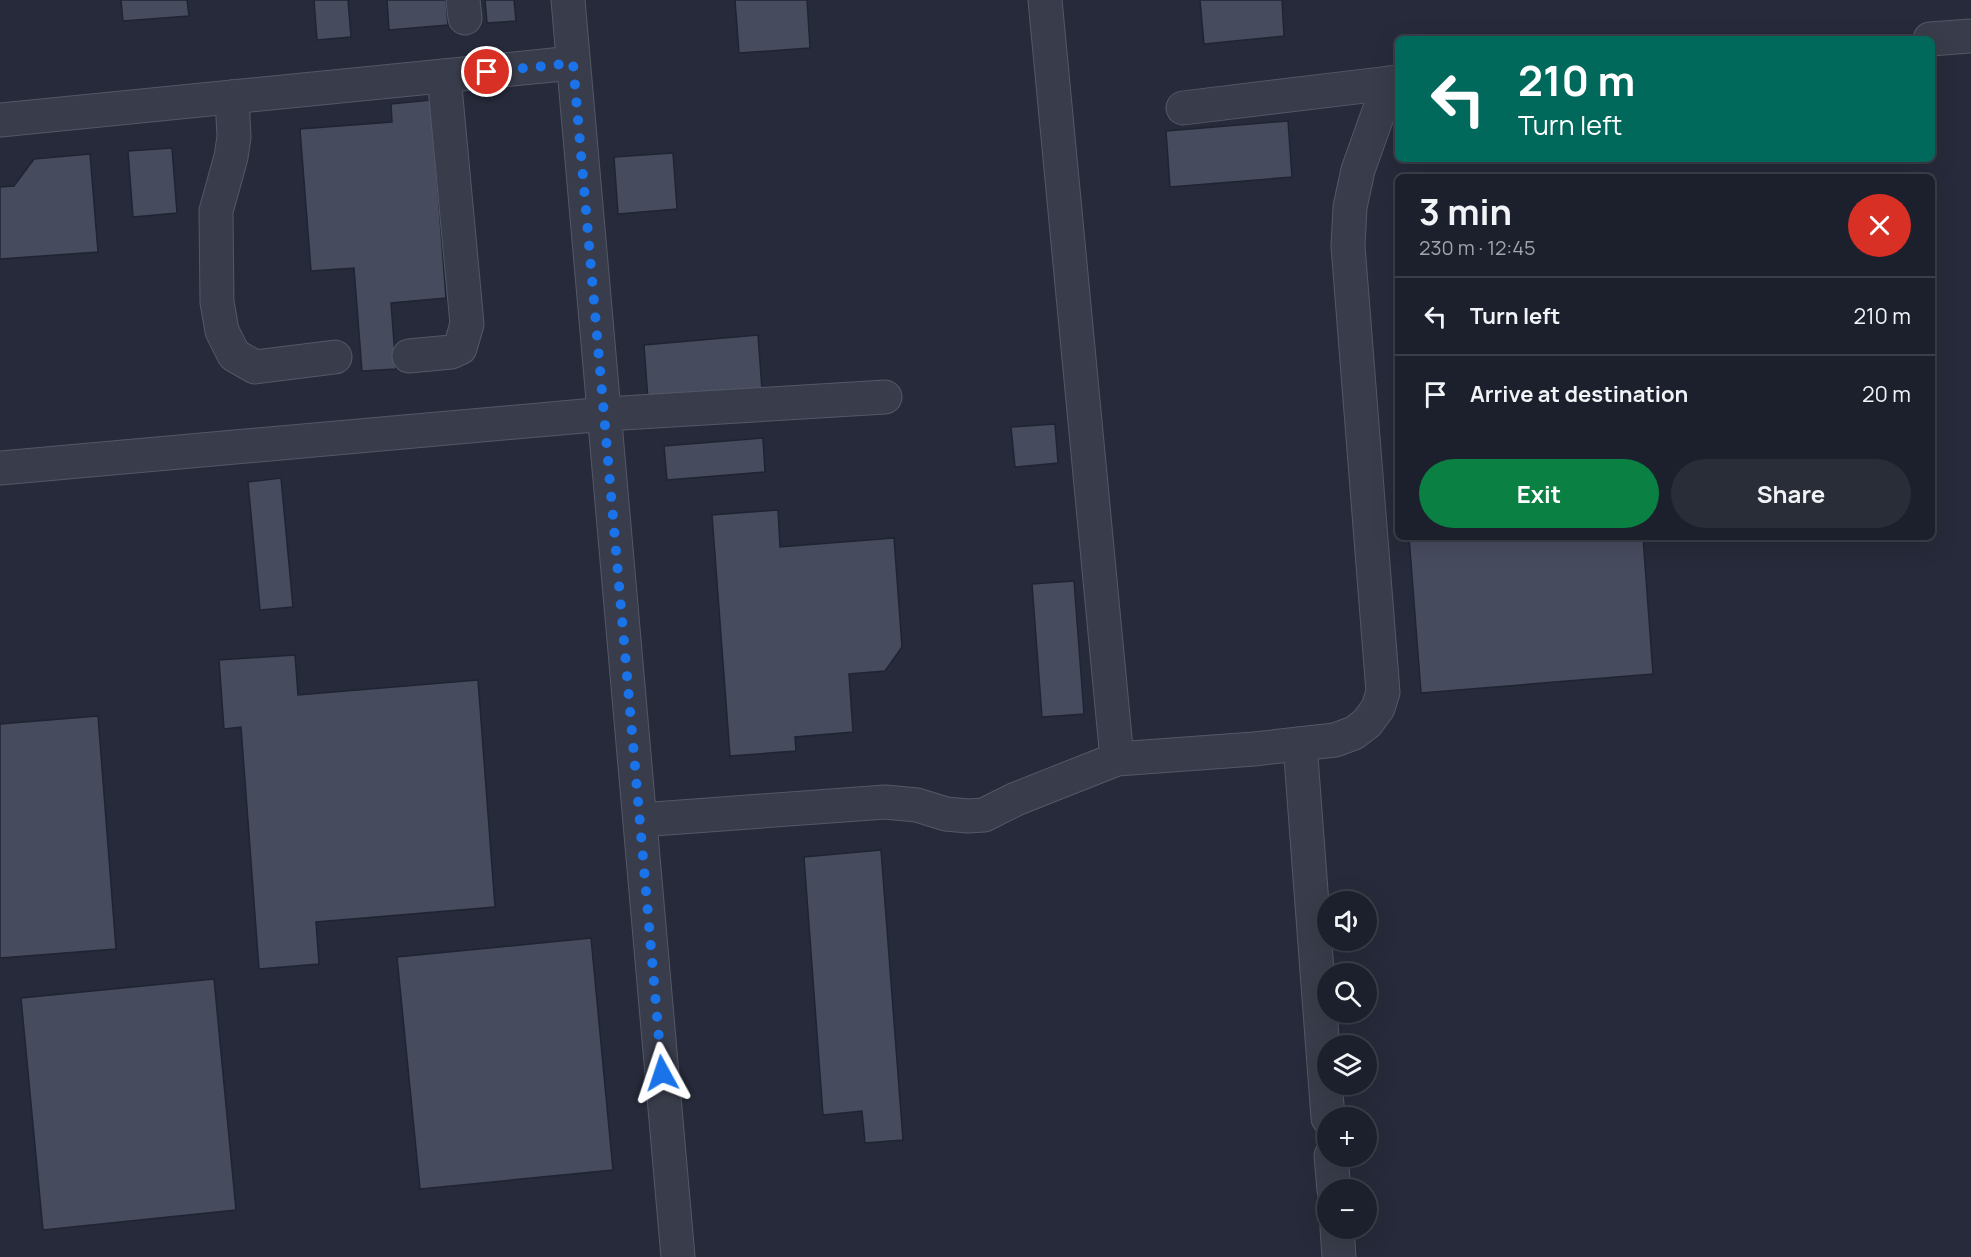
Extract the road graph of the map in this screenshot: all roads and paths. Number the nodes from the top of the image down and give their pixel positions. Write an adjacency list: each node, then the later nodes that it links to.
1 (568, 0): 5 (lane)
2 (1045, 0): 17 (lane)
3 (1971, 36): 4 (lane)
4 (1935, 39)
5 (573, 63): 6 (lane); 14 (lane)
6 (444, 76): 8 (lane); 11 (lane)
7 (1394, 83): 9 (lane); 16 (lane)
8 (232, 97): 10 (lane); 12 (lane)
9 (1183, 108)
10 (0, 120)
11 (409, 356)
12 (335, 357)
13 (885, 397): 14 (lane)
14 (606, 414): 15 (lane); 18 (lane)
15 (0, 468)
16 (1300, 744): 17 (lane); 19 (lane)
17 (1118, 759): 18 (lane)
18 (640, 820): 21 (lane)
19 (1327, 1107)
20 (1338, 1239): 22 (lane)
21 (678, 1257)
22 (1339, 1257)

